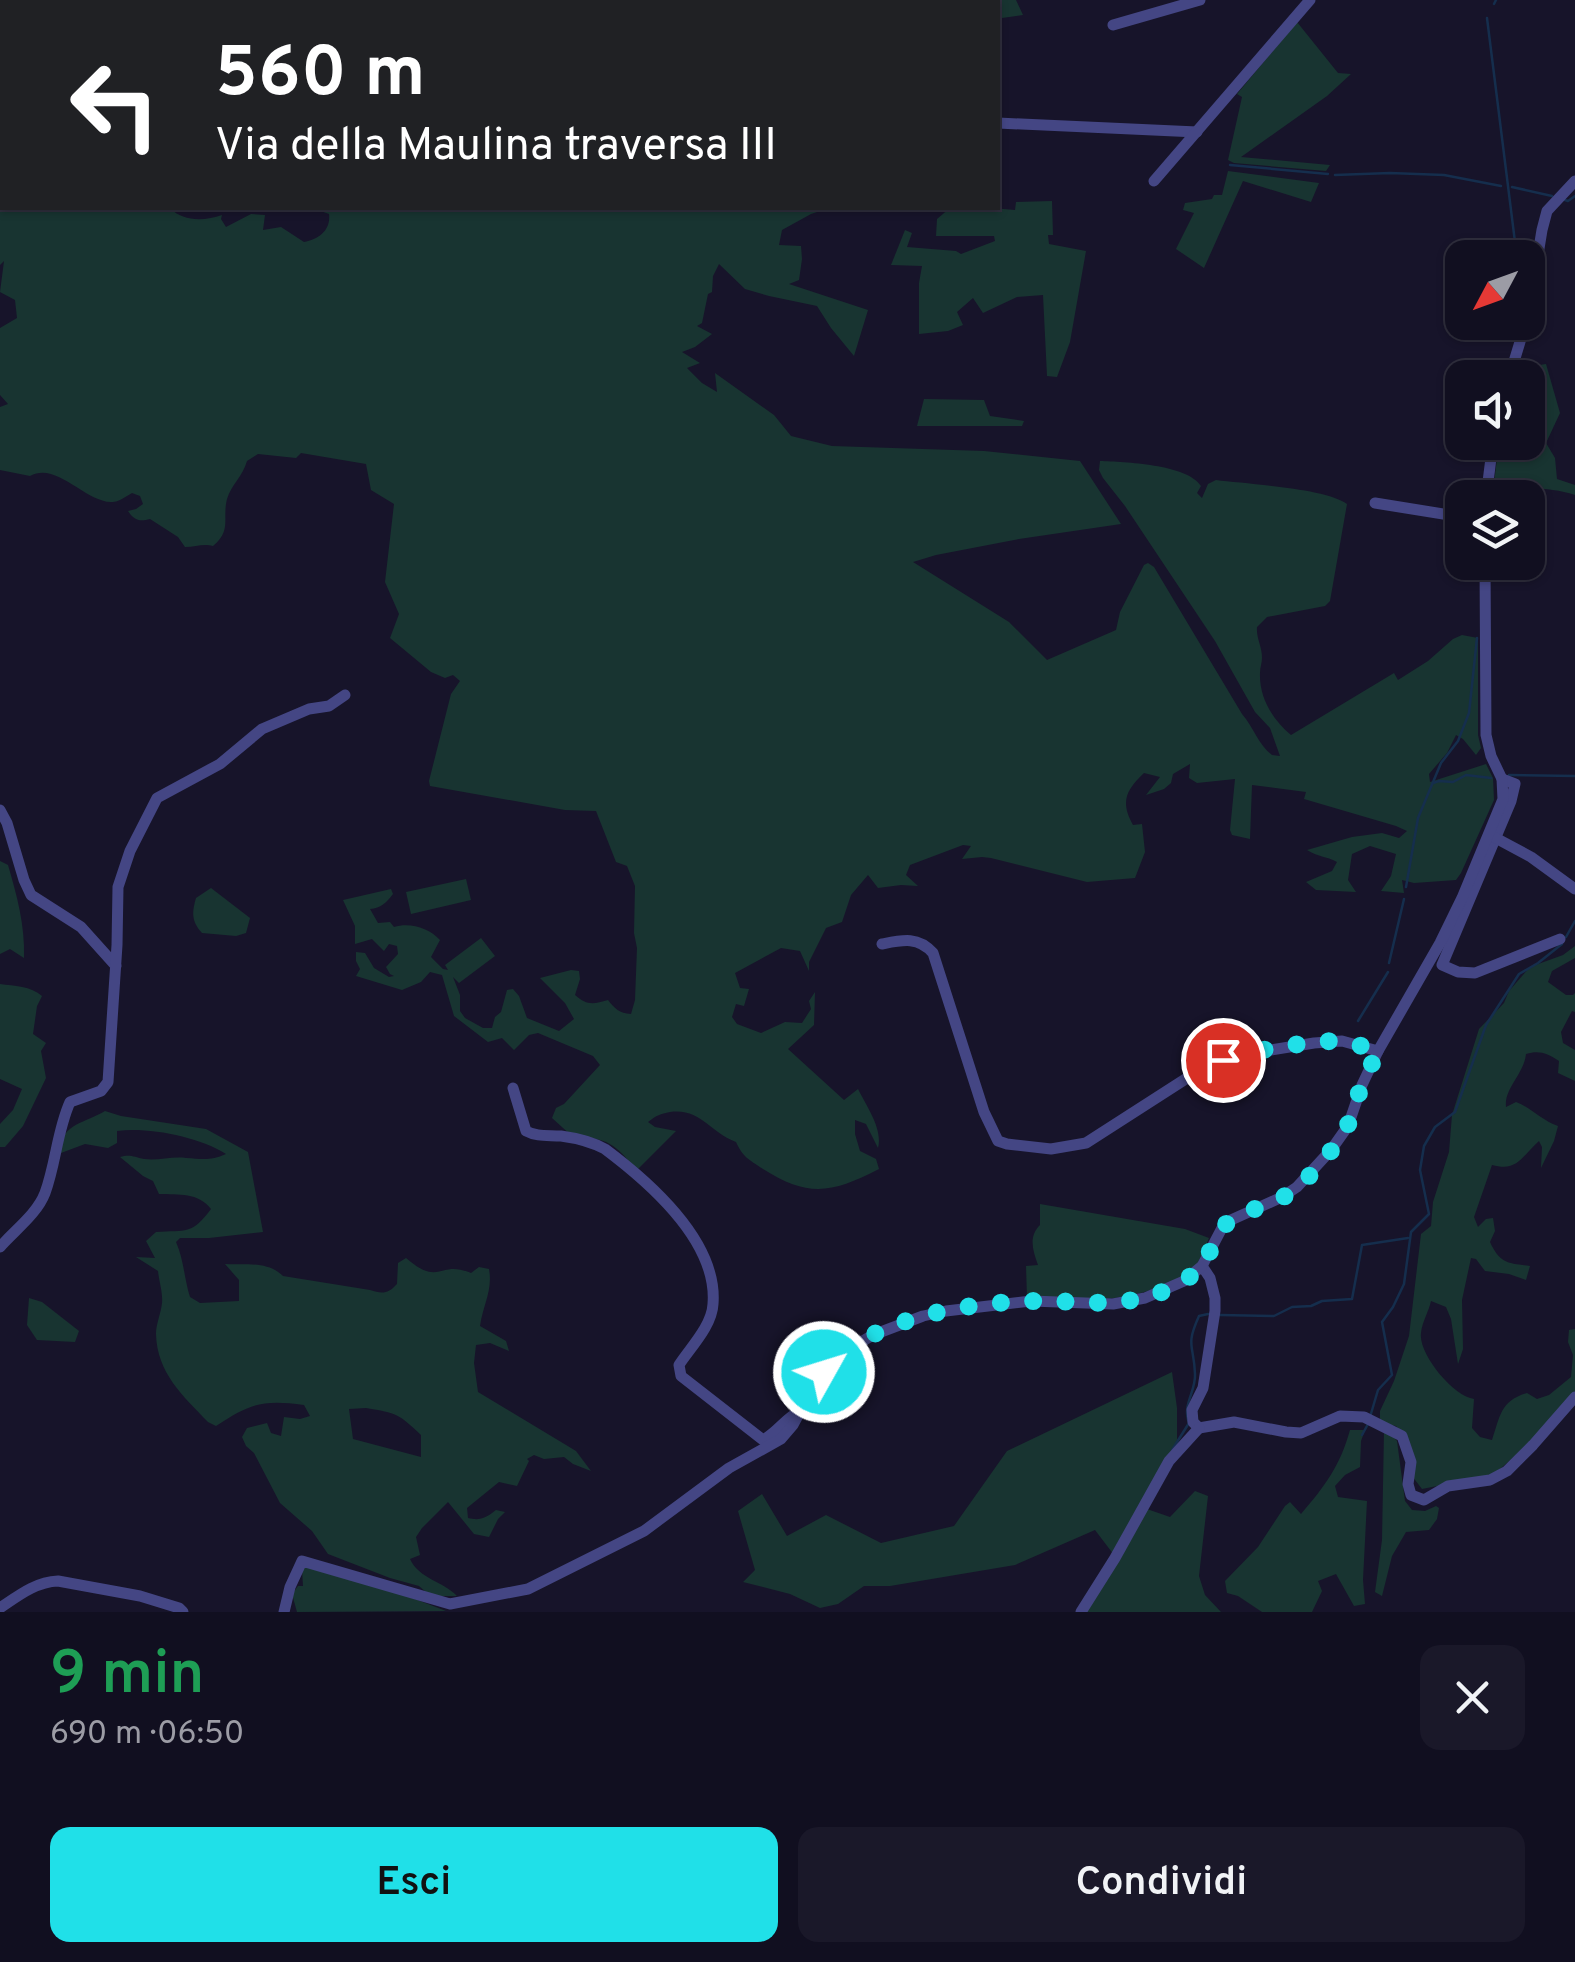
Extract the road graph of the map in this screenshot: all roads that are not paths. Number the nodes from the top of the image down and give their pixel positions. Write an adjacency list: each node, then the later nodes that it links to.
1 (1200, 0): 3 (street)
2 (1310, 0): 5 (street)
3 (1113, 25)
4 (1000, 123): 5 (street)
5 (1197, 132): 6 (street)
6 (1154, 180)
7 (1575, 181): 8 (street)
8 (1540, 240)
9 (1375, 504): 10 (street)
10 (1445, 514)
11 (1485, 580): 14 (street)
12 (345, 696): 18 (street)
13 (0, 810): 18 (street)
14 (1493, 836): 15 (street); 16 (street); 19 (street)
15 (1575, 889)
16 (1560, 939)
17 (882, 944): 19 (street)
18 (116, 966): 21 (street)
19 (1378, 1051): 22 (street)
20 (513, 1088): 24 (street)
21 (0, 1247)
22 (1202, 1266): 24 (street); 25 (street)
23 (1575, 1397): 25 (street)
24 (802, 1410): 28 (street)
25 (1199, 1428): 29 (street)
26 (0, 1608): 27 (street)
27 (183, 1612)
28 (284, 1612)
29 (1081, 1612)

